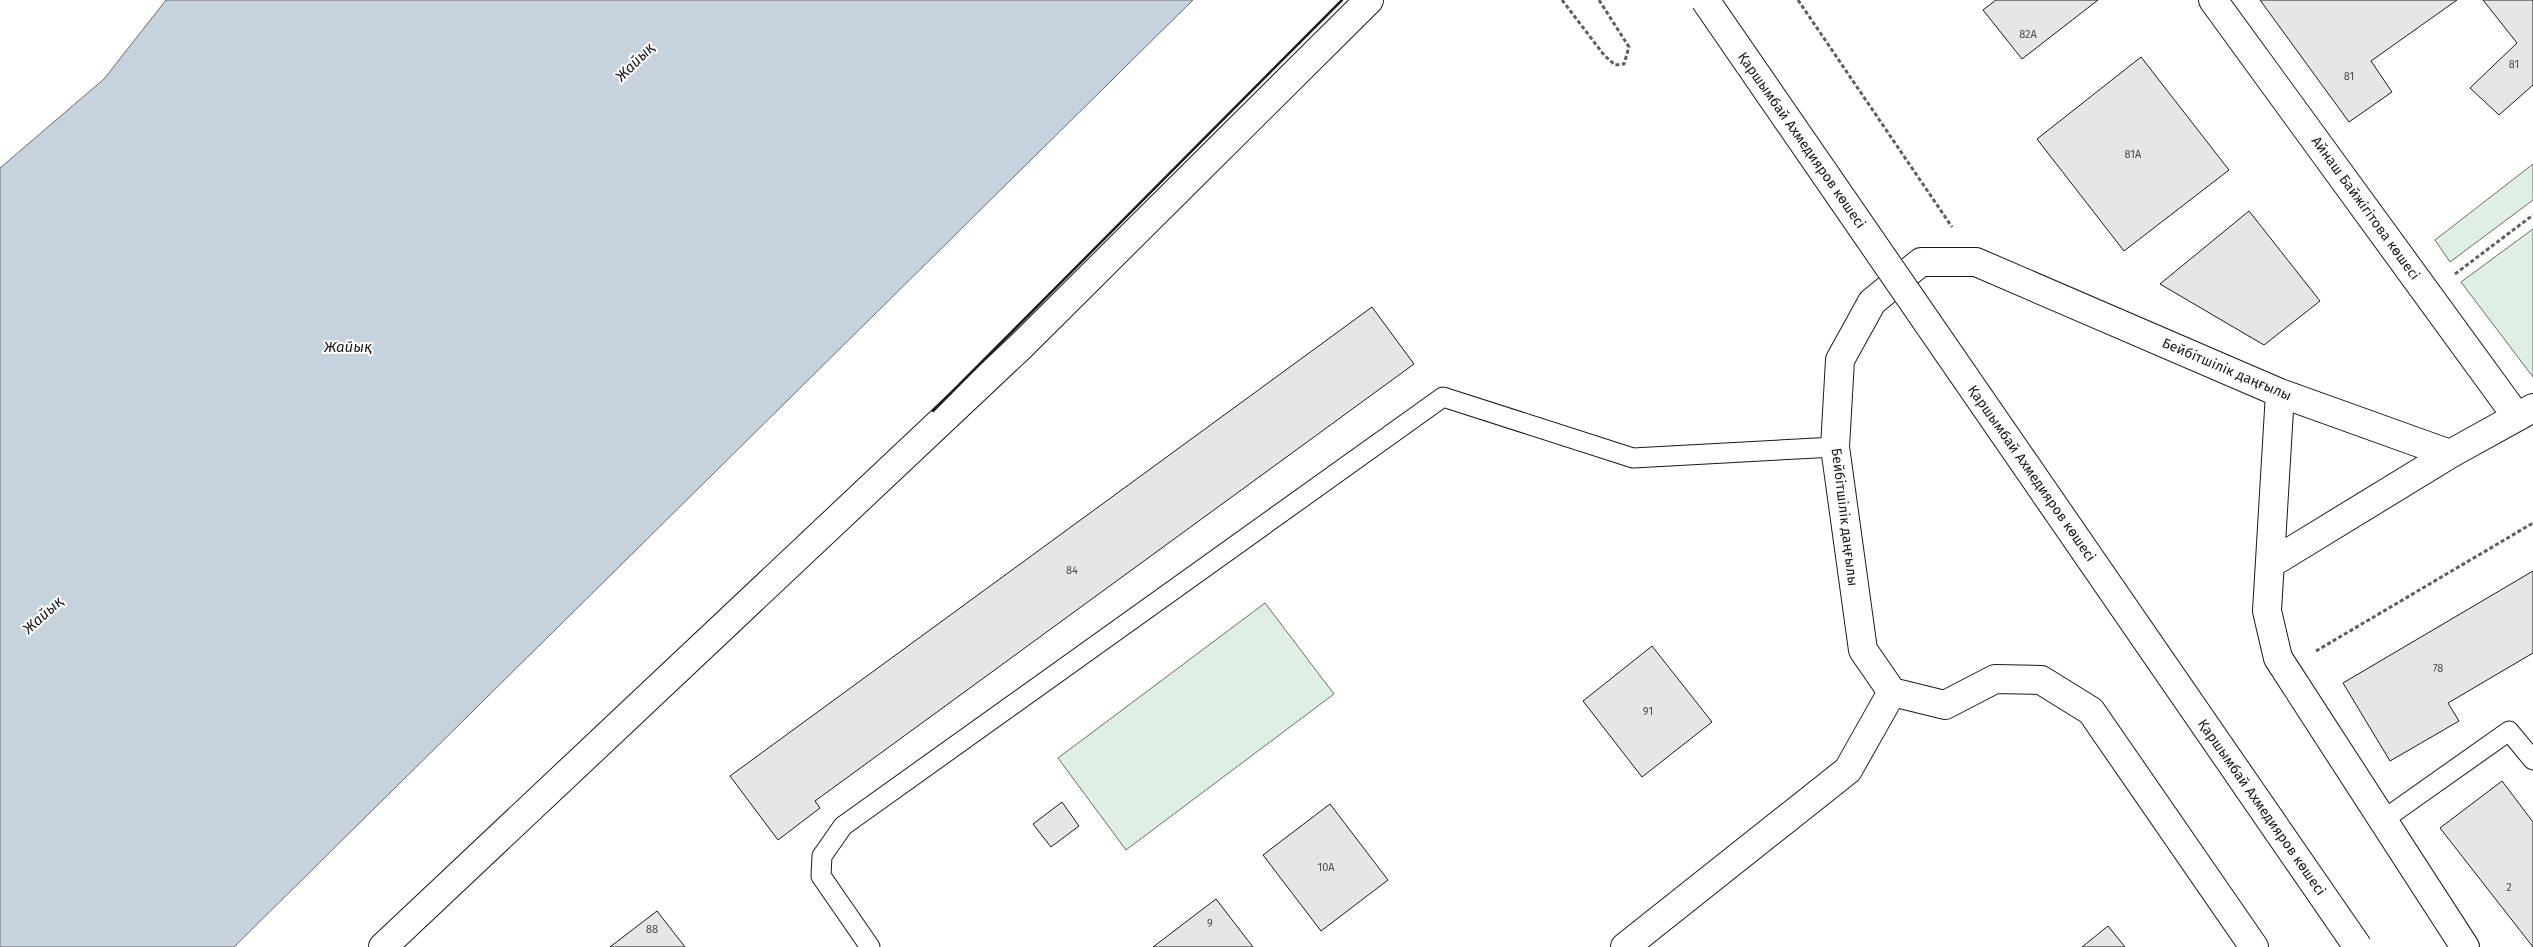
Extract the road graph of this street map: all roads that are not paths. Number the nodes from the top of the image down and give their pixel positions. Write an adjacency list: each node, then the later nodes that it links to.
1 (1369, 0): 12 (street)
2 (1705, 0): 16 (street, Қаршымбай Ахмедияров көшесі, bridge)
3 (2213, 0): 5 (street, Айнаш Байжігітова көшесі)
4 (2280, 393): 6 (street, Бейбітшілік даңғылы); 7 (street, Бейбітшілік даңғылы); 8 (street)
5 (2525, 412): 7 (street)
6 (1835, 448): 9 (street, Бейбітшілік даңғылы); 13 (lane)
7 (2450, 454): 8 (street)
8 (2270, 564): 11 (street)
9 (1892, 692): 14 (street); 15 (street)
10 (2533, 760): 11 (lane)
11 (2383, 820): 17 (street)
12 (383, 947)
13 (870, 947)
14 (1625, 947)
15 (2254, 947)
16 (2358, 947)
17 (2465, 947)

